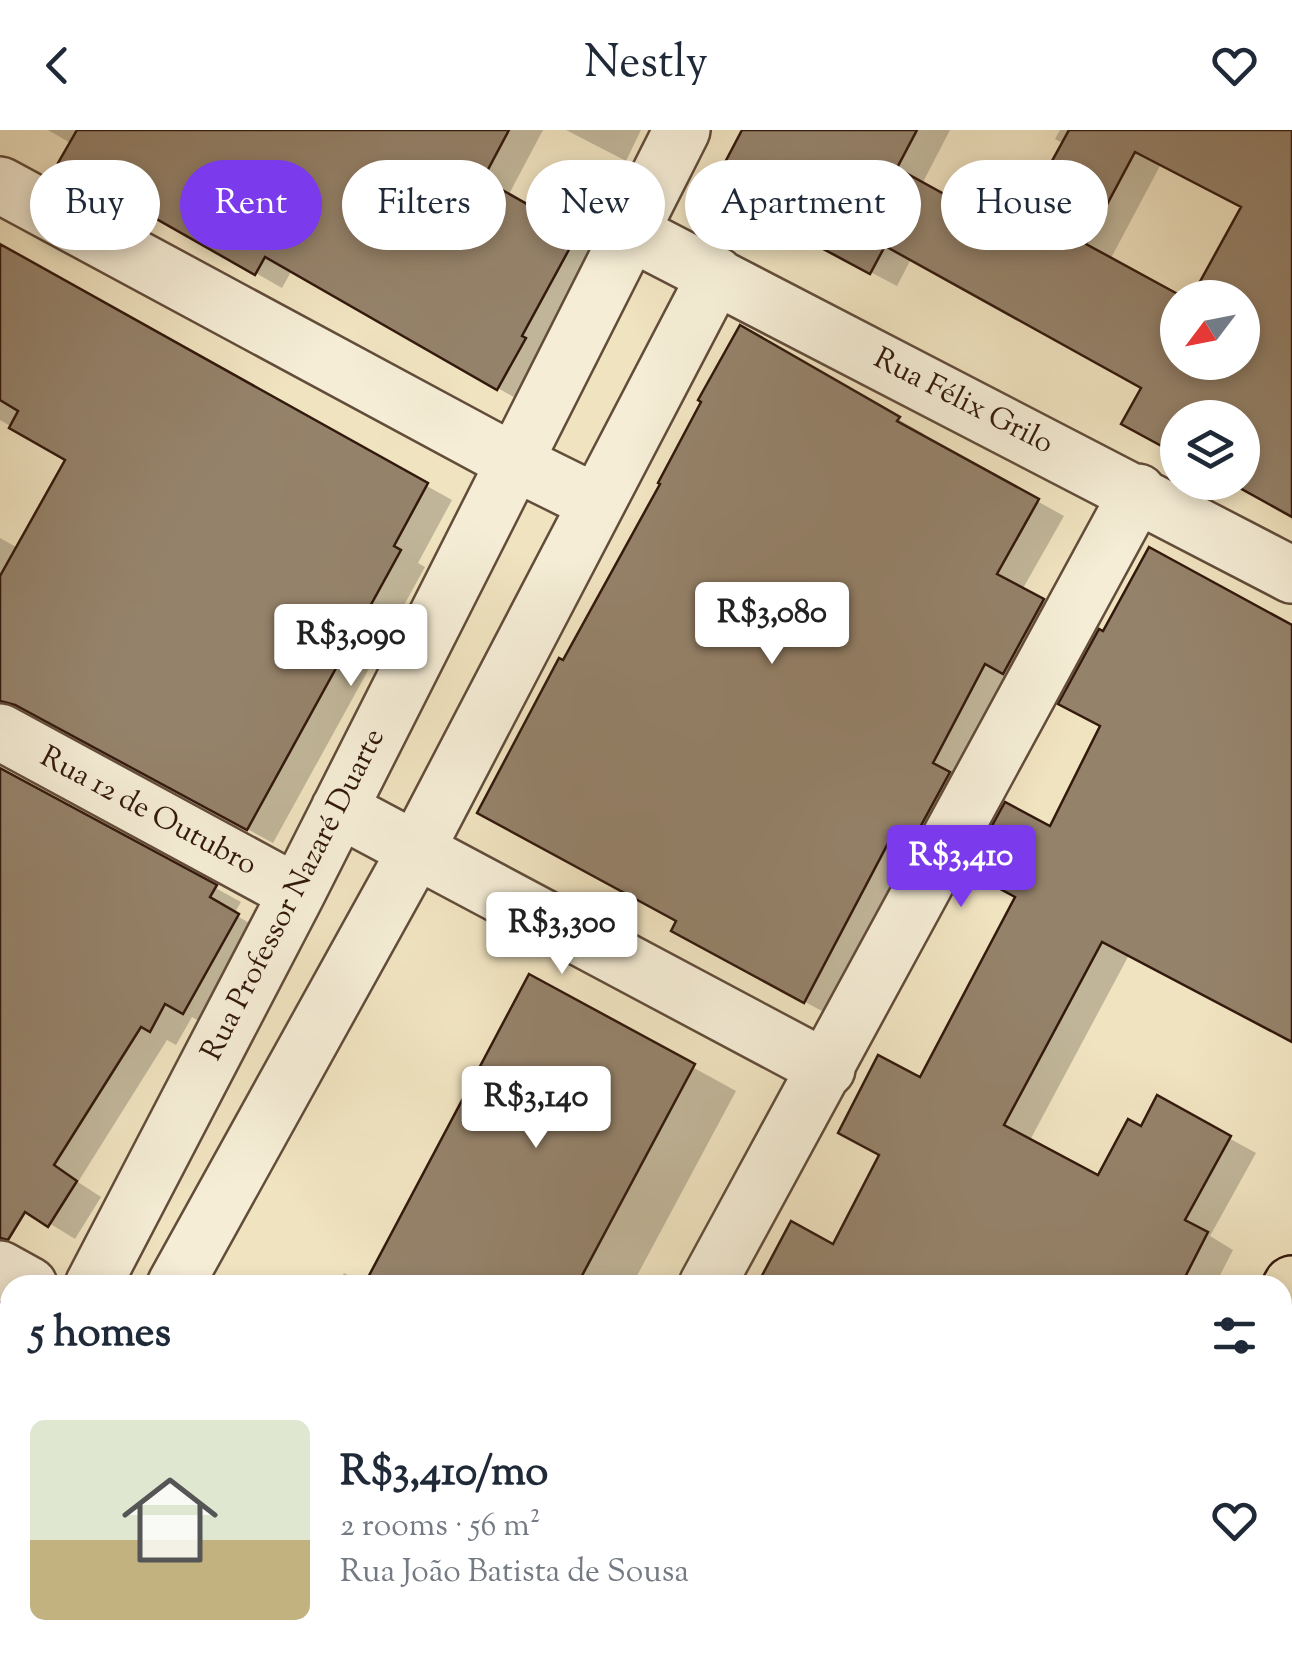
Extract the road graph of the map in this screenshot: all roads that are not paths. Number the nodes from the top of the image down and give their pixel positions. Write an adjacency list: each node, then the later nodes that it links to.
1 (682, 130): 2 (street, Rua Professor Nazaré Duarte)
2 (665, 165)
3 (0, 184): 7 (street)
4 (624, 250): 7 (street, Rua Professor Nazaré Duarte)
5 (664, 250): 6 (street, Rua Félix Grilo)
6 (716, 276): 8 (street, Rua Félix Grilo); 9 (street)
7 (514, 462): 9 (street); 12 (street, Rua Professor Nazaré Duarte)
8 (1138, 492): 10 (street, Rua Félix Grilo); 15 (street)
9 (597, 503): 13 (street)
10 (1292, 575)
11 (0, 732): 14 (street, Rua 12 de Outubro)
12 (338, 809): 13 (street); 14 (street, Rua Professor Nazaré Duarte)
13 (416, 852): 15 (street); 17 (street)
14 (297, 893): 16 (street, Rua Professor Nazaré Duarte)
15 (827, 1069): 18 (street)
16 (98, 1275)
17 (181, 1275)
18 (713, 1275)

